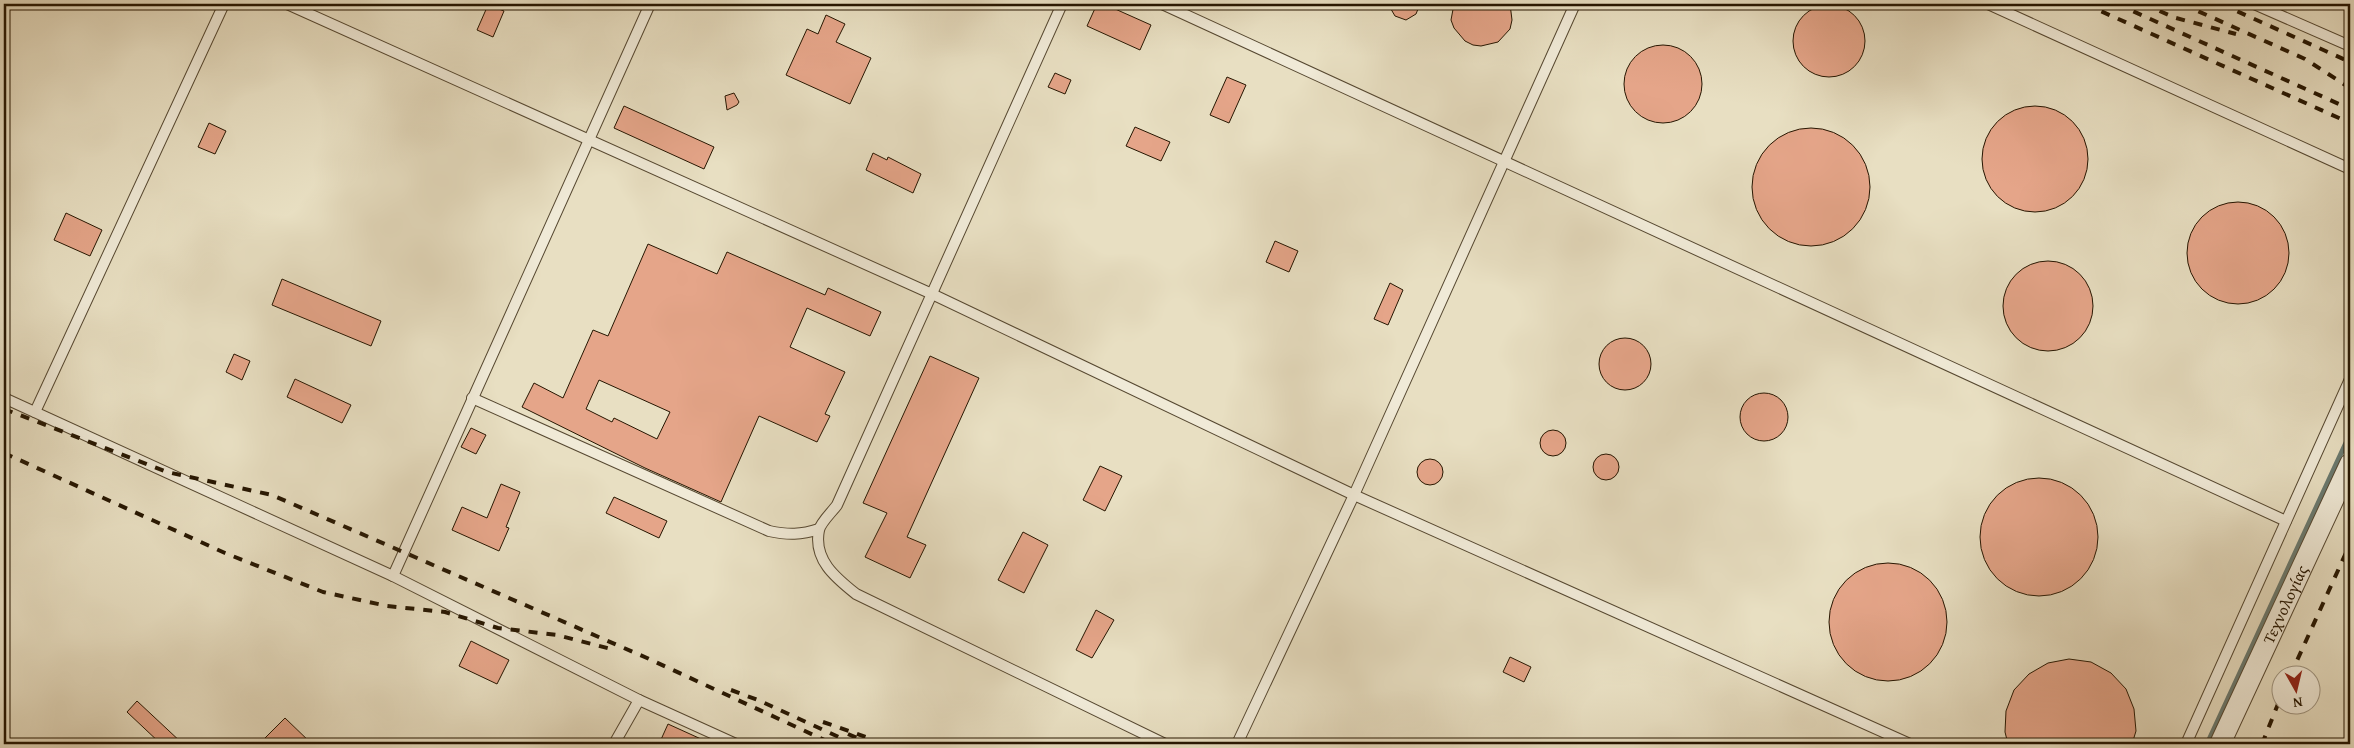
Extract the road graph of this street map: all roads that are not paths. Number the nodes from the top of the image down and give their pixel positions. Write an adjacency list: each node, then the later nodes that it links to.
1 (224, 4): 17 (lane)
2 (287, 4): 10 (lane)
3 (650, 4): 10 (lane)
4 (1062, 4): 13 (lane)
5 (1162, 4): 11 (lane)
6 (1575, 4): 11 (lane)
7 (1988, 4): 12 (lane)
8 (2254, 4): 9 (lane)
9 (2350, 46)
10 (589, 142): 13 (lane); 16 (lane)
11 (1505, 162): 19 (lane); 20 (lane)
12 (2350, 169)
13 (932, 294): 19 (lane); 21 (lane)
14 (2350, 379): 20 (lane)
15 (4, 398): 17 (lane)
16 (472, 398): 21 (lane); 22 (lane)
17 (35, 412): 22 (lane)
18 (2350, 464): 30 (street, Τεχνολογίας)
19 (1354, 495): 27 (lane); 28 (lane)
20 (2286, 521): 29 (lane)
21 (819, 529): 26 (lane)
22 (393, 576): 23 (lane)
23 (639, 700): 24 (lane); 25 (lane)
24 (614, 744)
25 (736, 744)
26 (1165, 744)
27 (1237, 744)
28 (1910, 744)
29 (2186, 744)
30 (2220, 744)

